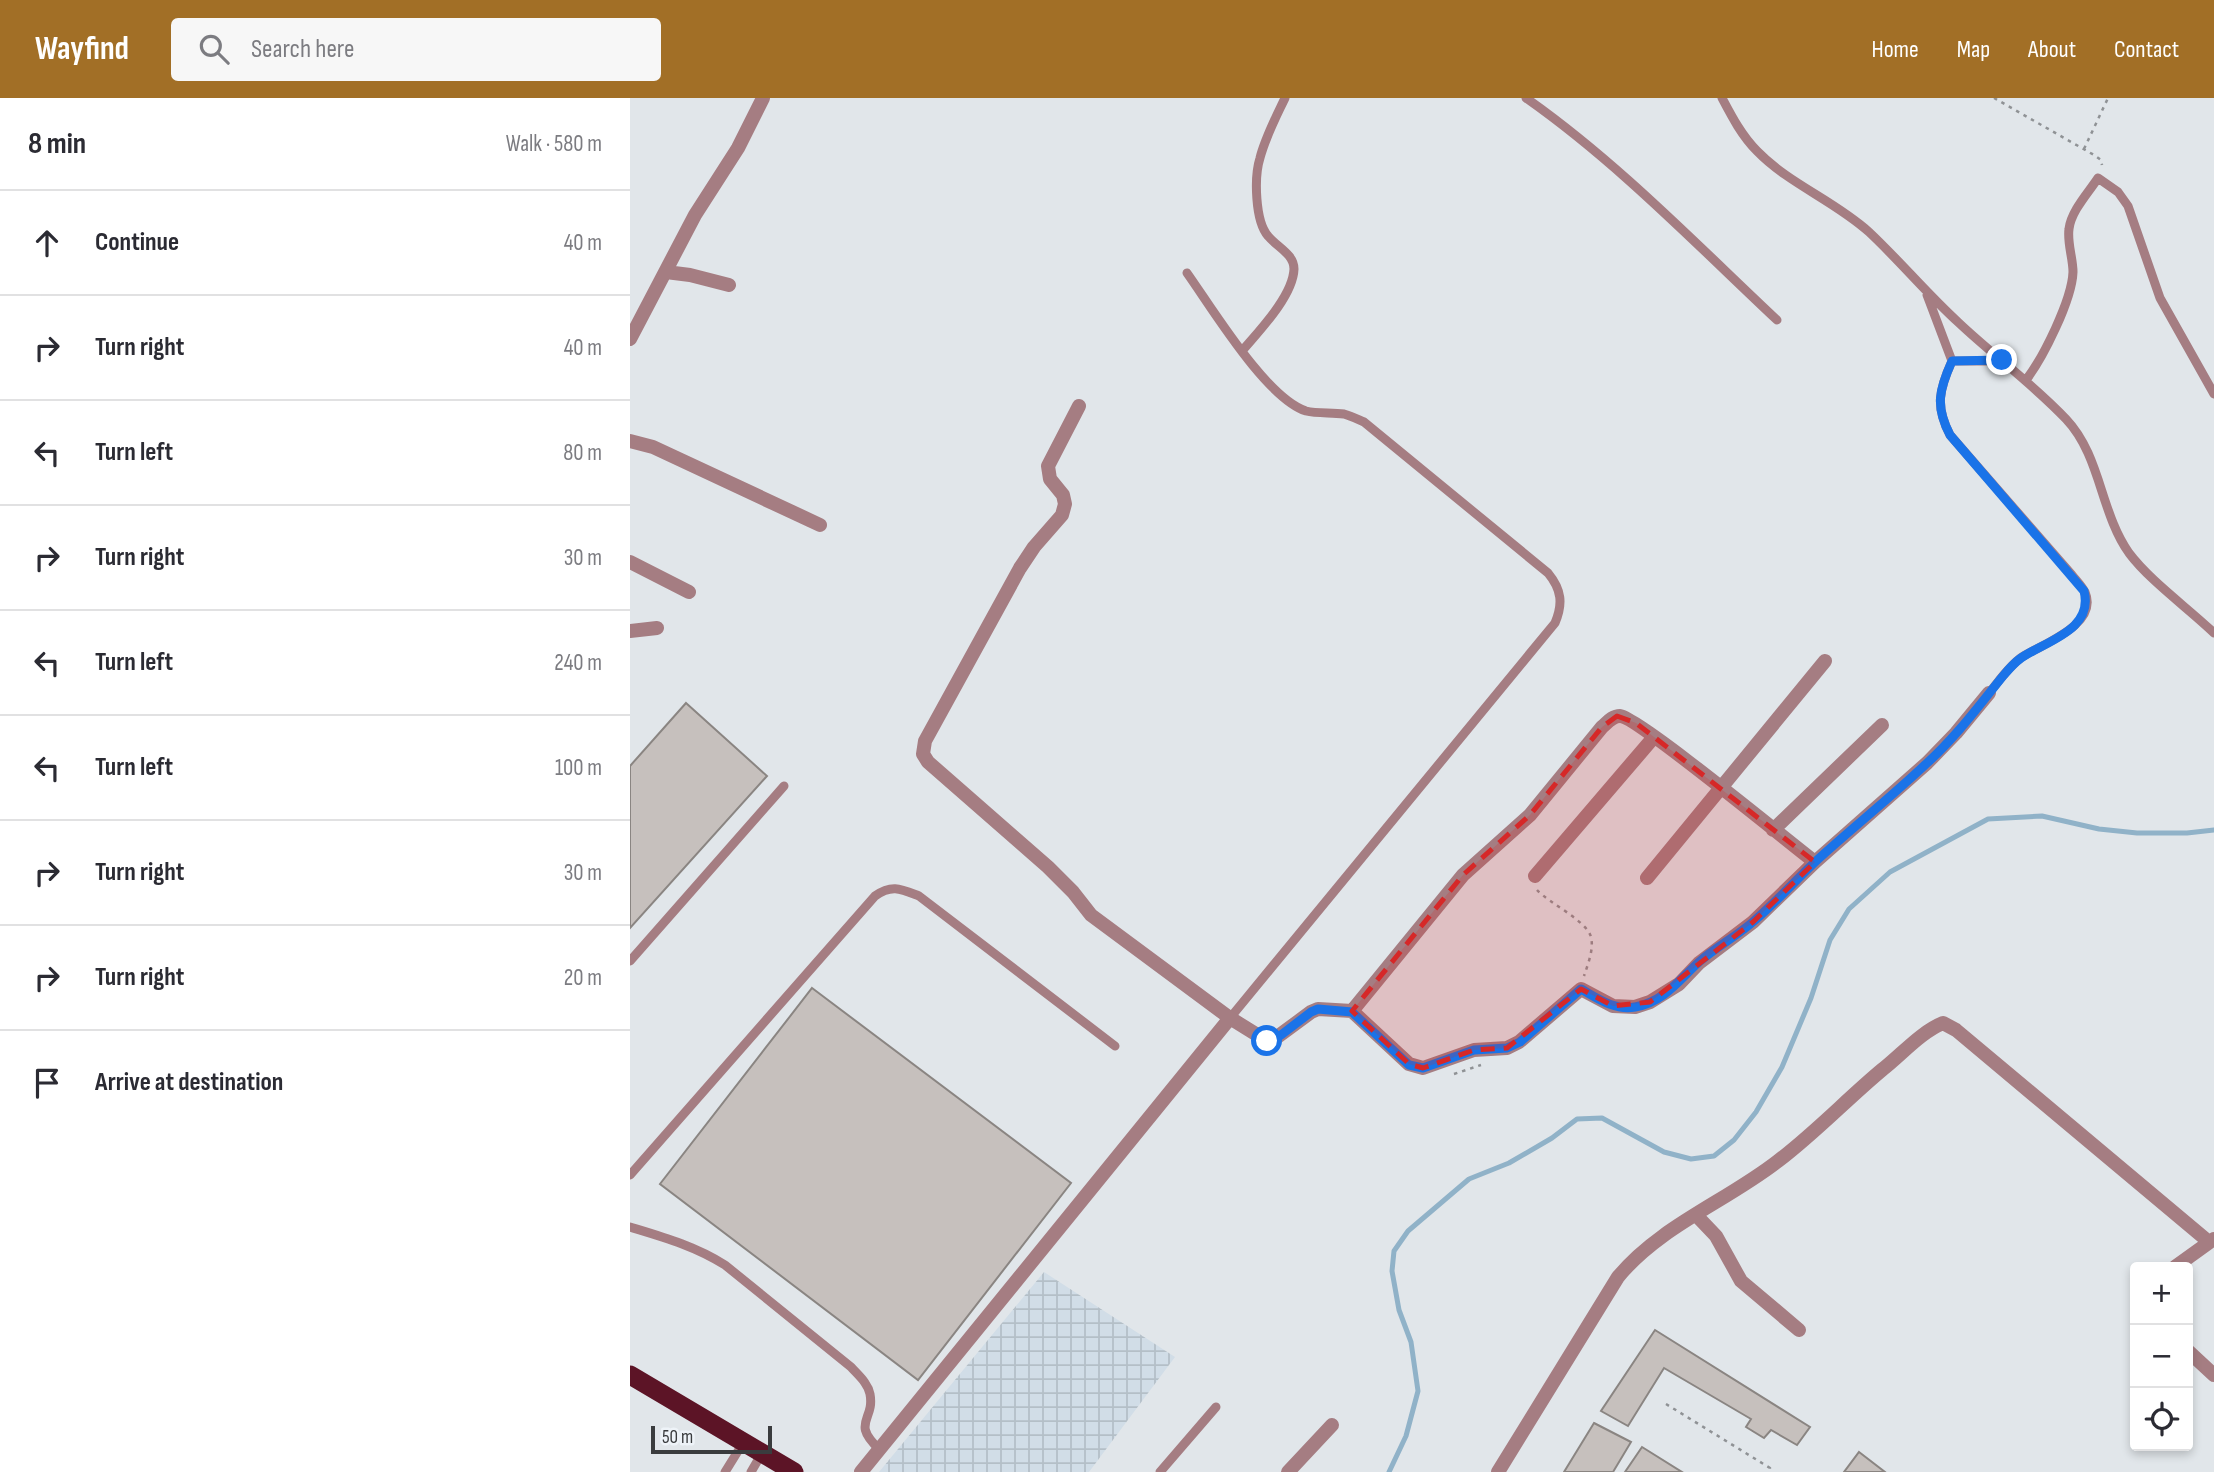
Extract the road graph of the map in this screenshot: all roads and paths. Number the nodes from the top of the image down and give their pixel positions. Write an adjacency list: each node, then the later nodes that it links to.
1 (762, 98): 9 (street)
2 (1285, 98): 15 (lane)
3 (1526, 98): 13 (lane)
4 (1722, 98): 12 (lane)
5 (1993, 98): 7 (path)
6 (2108, 98): 7 (path)
7 (2084, 149): 8 (path)
8 (2098, 178): 18 (lane); 19 (lane)
9 (666, 272): 11 (street); 14 (street)
10 (1186, 274): 15 (lane)
11 (729, 285)
12 (1926, 294): 16 (lane); 17 (lane)
13 (1777, 320)
14 (630, 339)
15 (1242, 351): 41 (lane)
16 (2002, 360): 17 (lane); 18 (lane)
17 (1952, 361): 29 (lane)
18 (2026, 380): 27 (lane)
19 (2214, 394)
20 (1079, 406): 41 (street)
21 (630, 441): 22 (street)
22 (820, 526)
23 (630, 562): 24 (street)
24 (690, 592)
25 (657, 628): 26 (street)
26 (630, 631)
27 (2214, 633)
28 (1825, 661): 33 (street)
29 (1989, 693): 35 (street)
30 (1882, 725): 34 (street)
31 (1654, 737): 33 (street); 36 (street); 40 (street)
32 (784, 786): 38 (lane)
33 (1721, 788): 34 (street); 37 (street)
34 (1773, 830): 35 (street)
35 (1815, 862): 39 (street)
36 (1535, 876): 39 (path)
37 (1647, 877)
38 (630, 961)
39 (1581, 989): 40 (street)
40 (1352, 1012): 41 (street)
41 (1230, 1018): 56 (street)
42 (1115, 1046): 43 (lane)
43 (630, 1175)
44 (1696, 1215): 46 (street); 48 (street); 64 (street)
45 (630, 1227): 56 (lane)
46 (2212, 1240): 47 (street)
47 (2182, 1262)
48 (1799, 1330)
49 (2193, 1356): 51 (street)
50 (630, 1375): 55 (highway)
51 (2214, 1375)
52 (1666, 1404): 65 (path)
53 (1216, 1407): 62 (lane)
54 (1332, 1425): 63 (street)
55 (743, 1443): 57 (highway); 58 (lane)
56 (880, 1450): 61 (street)
57 (762, 1453): 59 (lane); 60 (highway)
58 (725, 1472)
59 (751, 1472)
60 (794, 1472)
61 (861, 1472)
62 (1160, 1472)
63 (1288, 1472)
64 (1498, 1472)
65 (1768, 1472)

